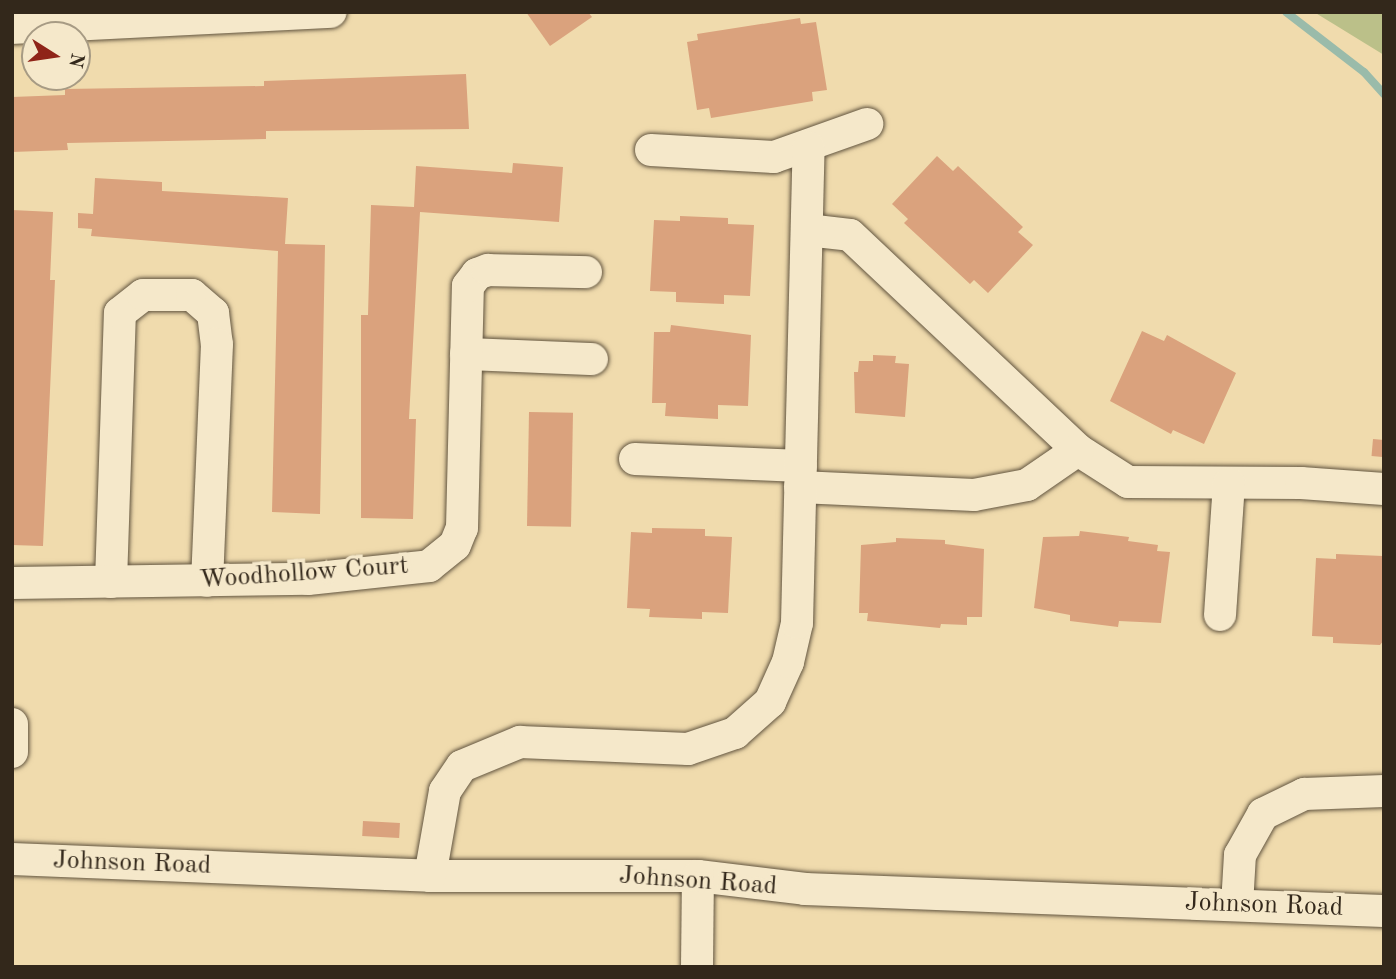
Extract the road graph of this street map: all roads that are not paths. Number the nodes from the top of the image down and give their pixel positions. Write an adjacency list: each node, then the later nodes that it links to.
1 (331, 12): 2 (street)
2 (12, 28)
3 (867, 124): 4 (street)
4 (809, 147): 5 (street); 6 (street)
5 (650, 150)
6 (807, 230): 10 (street); 12 (street)
7 (586, 272): 8 (street, Woodhollow Court)
8 (466, 354): 9 (street); 15 (street, Woodhollow Court)
9 (592, 359)
10 (1078, 450): 12 (street); 13 (street)
11 (635, 459): 12 (street)
12 (800, 476): 23 (street)
13 (1229, 482): 14 (street); 18 (street)
14 (1384, 489)
15 (207, 581): 16 (street, Woodhollow Court); 16 (street)
16 (111, 582): 17 (street, Woodhollow Court)
17 (12, 583)
18 (1220, 615)
19 (12, 724): 20 (street)
20 (12, 752)
21 (1384, 791): 25 (street)
22 (12, 859): 23 (street, Johnson Road)
23 (430, 876): 24 (street, Johnson Road)
24 (698, 876): 25 (street, Johnson Road); 27 (street)
25 (1237, 905): 26 (street, Johnson Road)
26 (1384, 911)
27 (697, 967)

